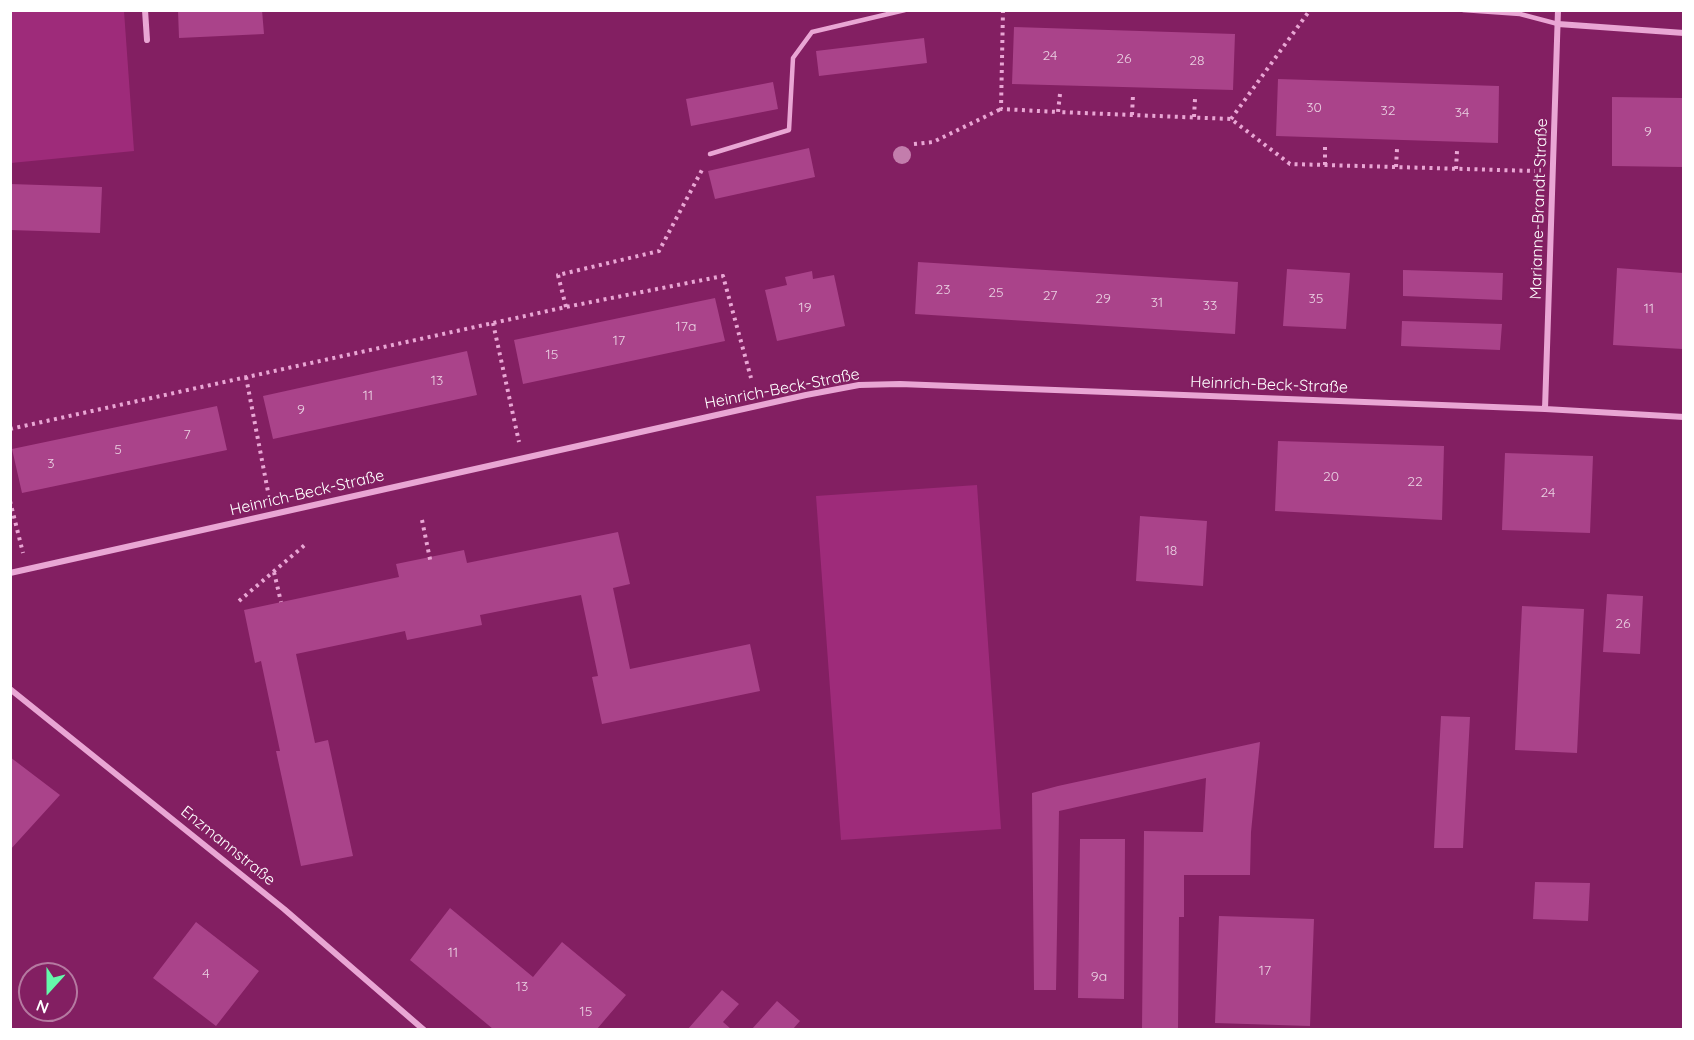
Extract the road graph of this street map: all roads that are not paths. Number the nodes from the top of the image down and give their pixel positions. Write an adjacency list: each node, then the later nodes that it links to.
1 (145, 10): 7 (street)
2 (905, 10): 8 (lane)
3 (1463, 10): 5 (lane)
4 (1558, 10): 5 (street, Marianne-Brandt-Straße)
5 (1558, 24): 6 (street); 9 (street, Marianne-Brandt-Straße)
6 (1683, 33)
7 (147, 40)
8 (710, 154)
9 (1545, 409): 10 (street, Heinrich-Beck-Straße); 11 (street, Heinrich-Beck-Straße)
10 (1683, 417)
11 (10, 573)
12 (10, 689): 13 (street, Enzmannstraße)
13 (424, 1029)

